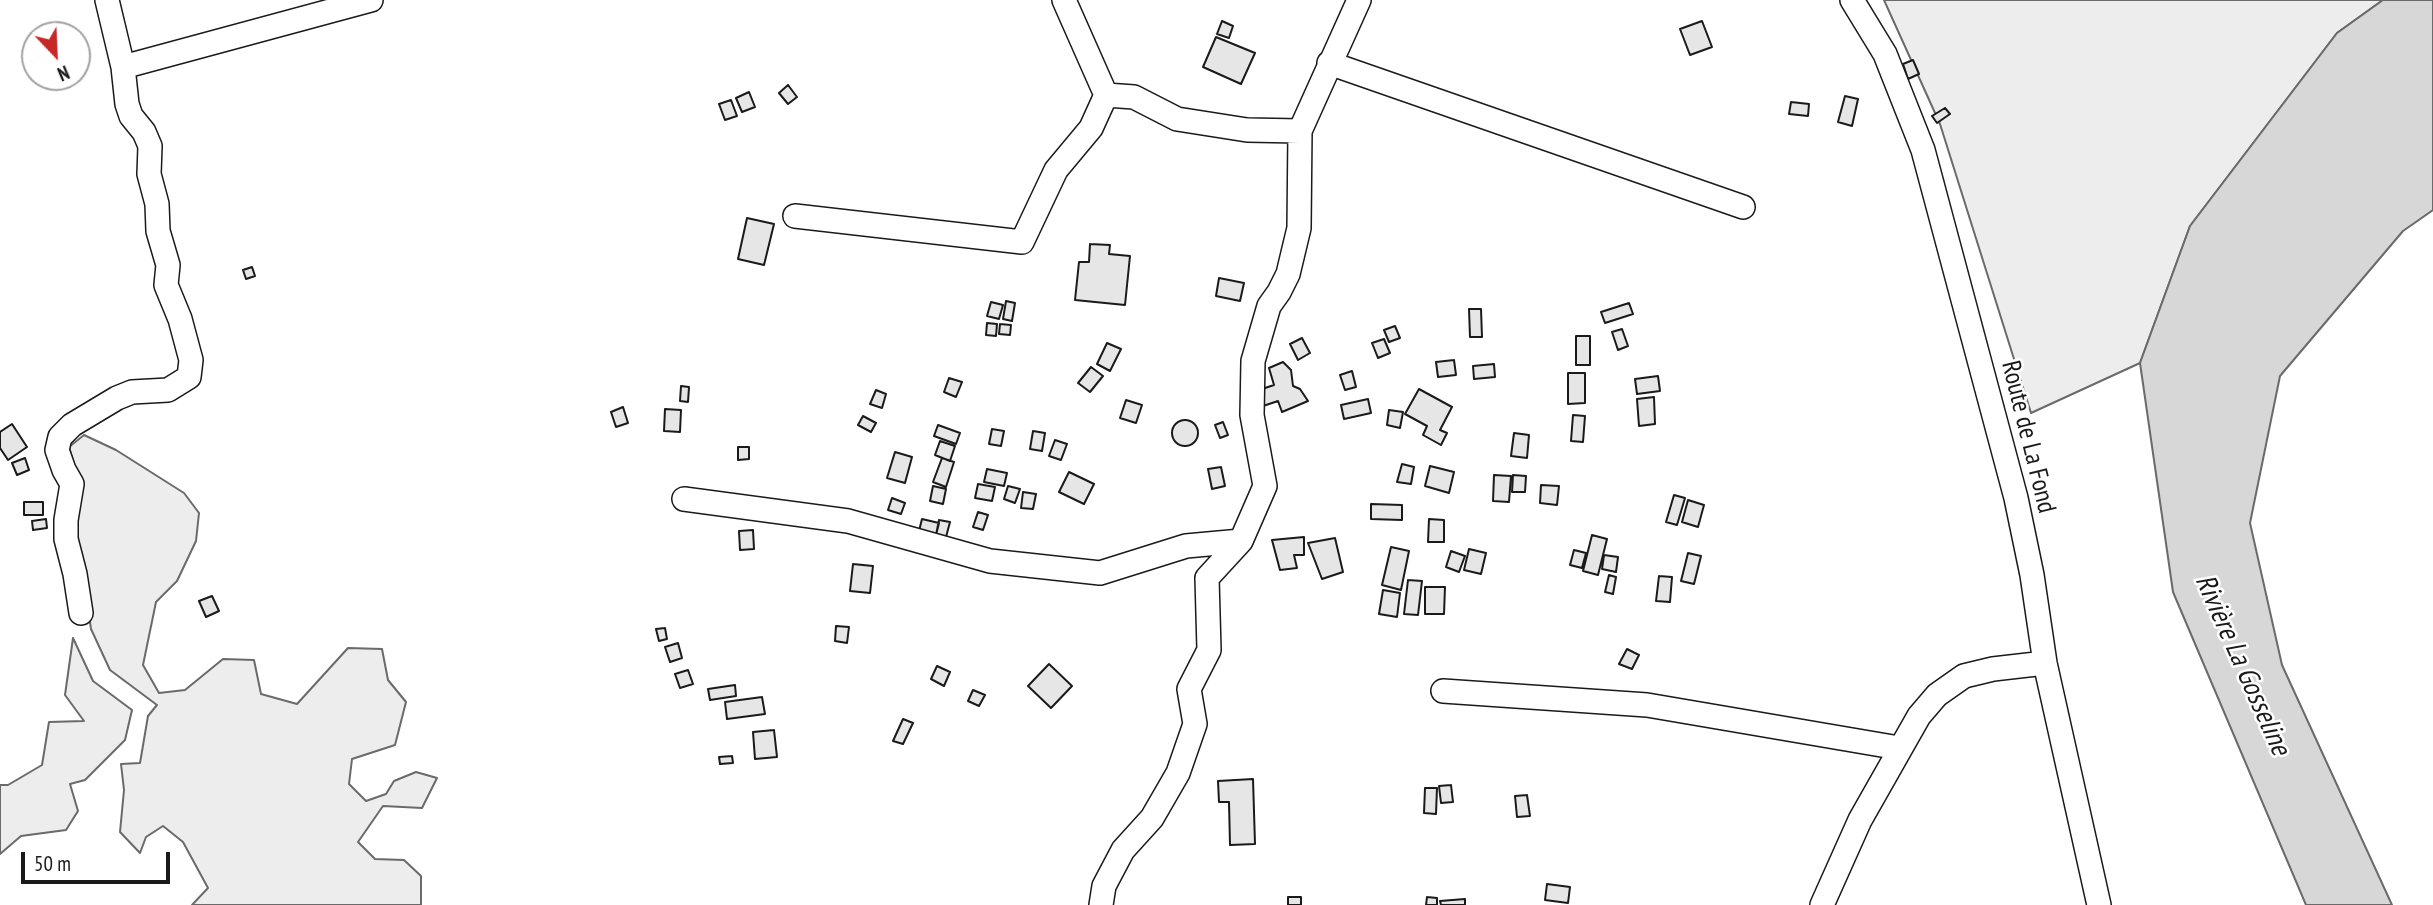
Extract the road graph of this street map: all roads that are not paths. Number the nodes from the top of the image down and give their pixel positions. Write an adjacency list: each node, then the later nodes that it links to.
1 (107, 0): 7 (street)
2 (371, 0): 7 (street)
3 (1064, 0): 8 (street)
4 (1359, 0): 6 (street)
5 (1852, 0): 15 (street, Route de La Fond)
6 (1329, 63): 9 (street); 10 (street)
7 (123, 67): 14 (street)
8 (1106, 95): 9 (street); 11 (street)
9 (1300, 131): 13 (street)
10 (1743, 207)
11 (795, 216)
12 (684, 499): 13 (street)
13 (1241, 541): 18 (street)
14 (81, 613)
15 (2045, 663): 17 (street); 20 (street, Route de La Fond)
16 (1443, 691): 17 (street)
17 (1899, 748): 19 (street)
18 (1101, 905)
19 (1822, 905)
20 (2098, 905)

